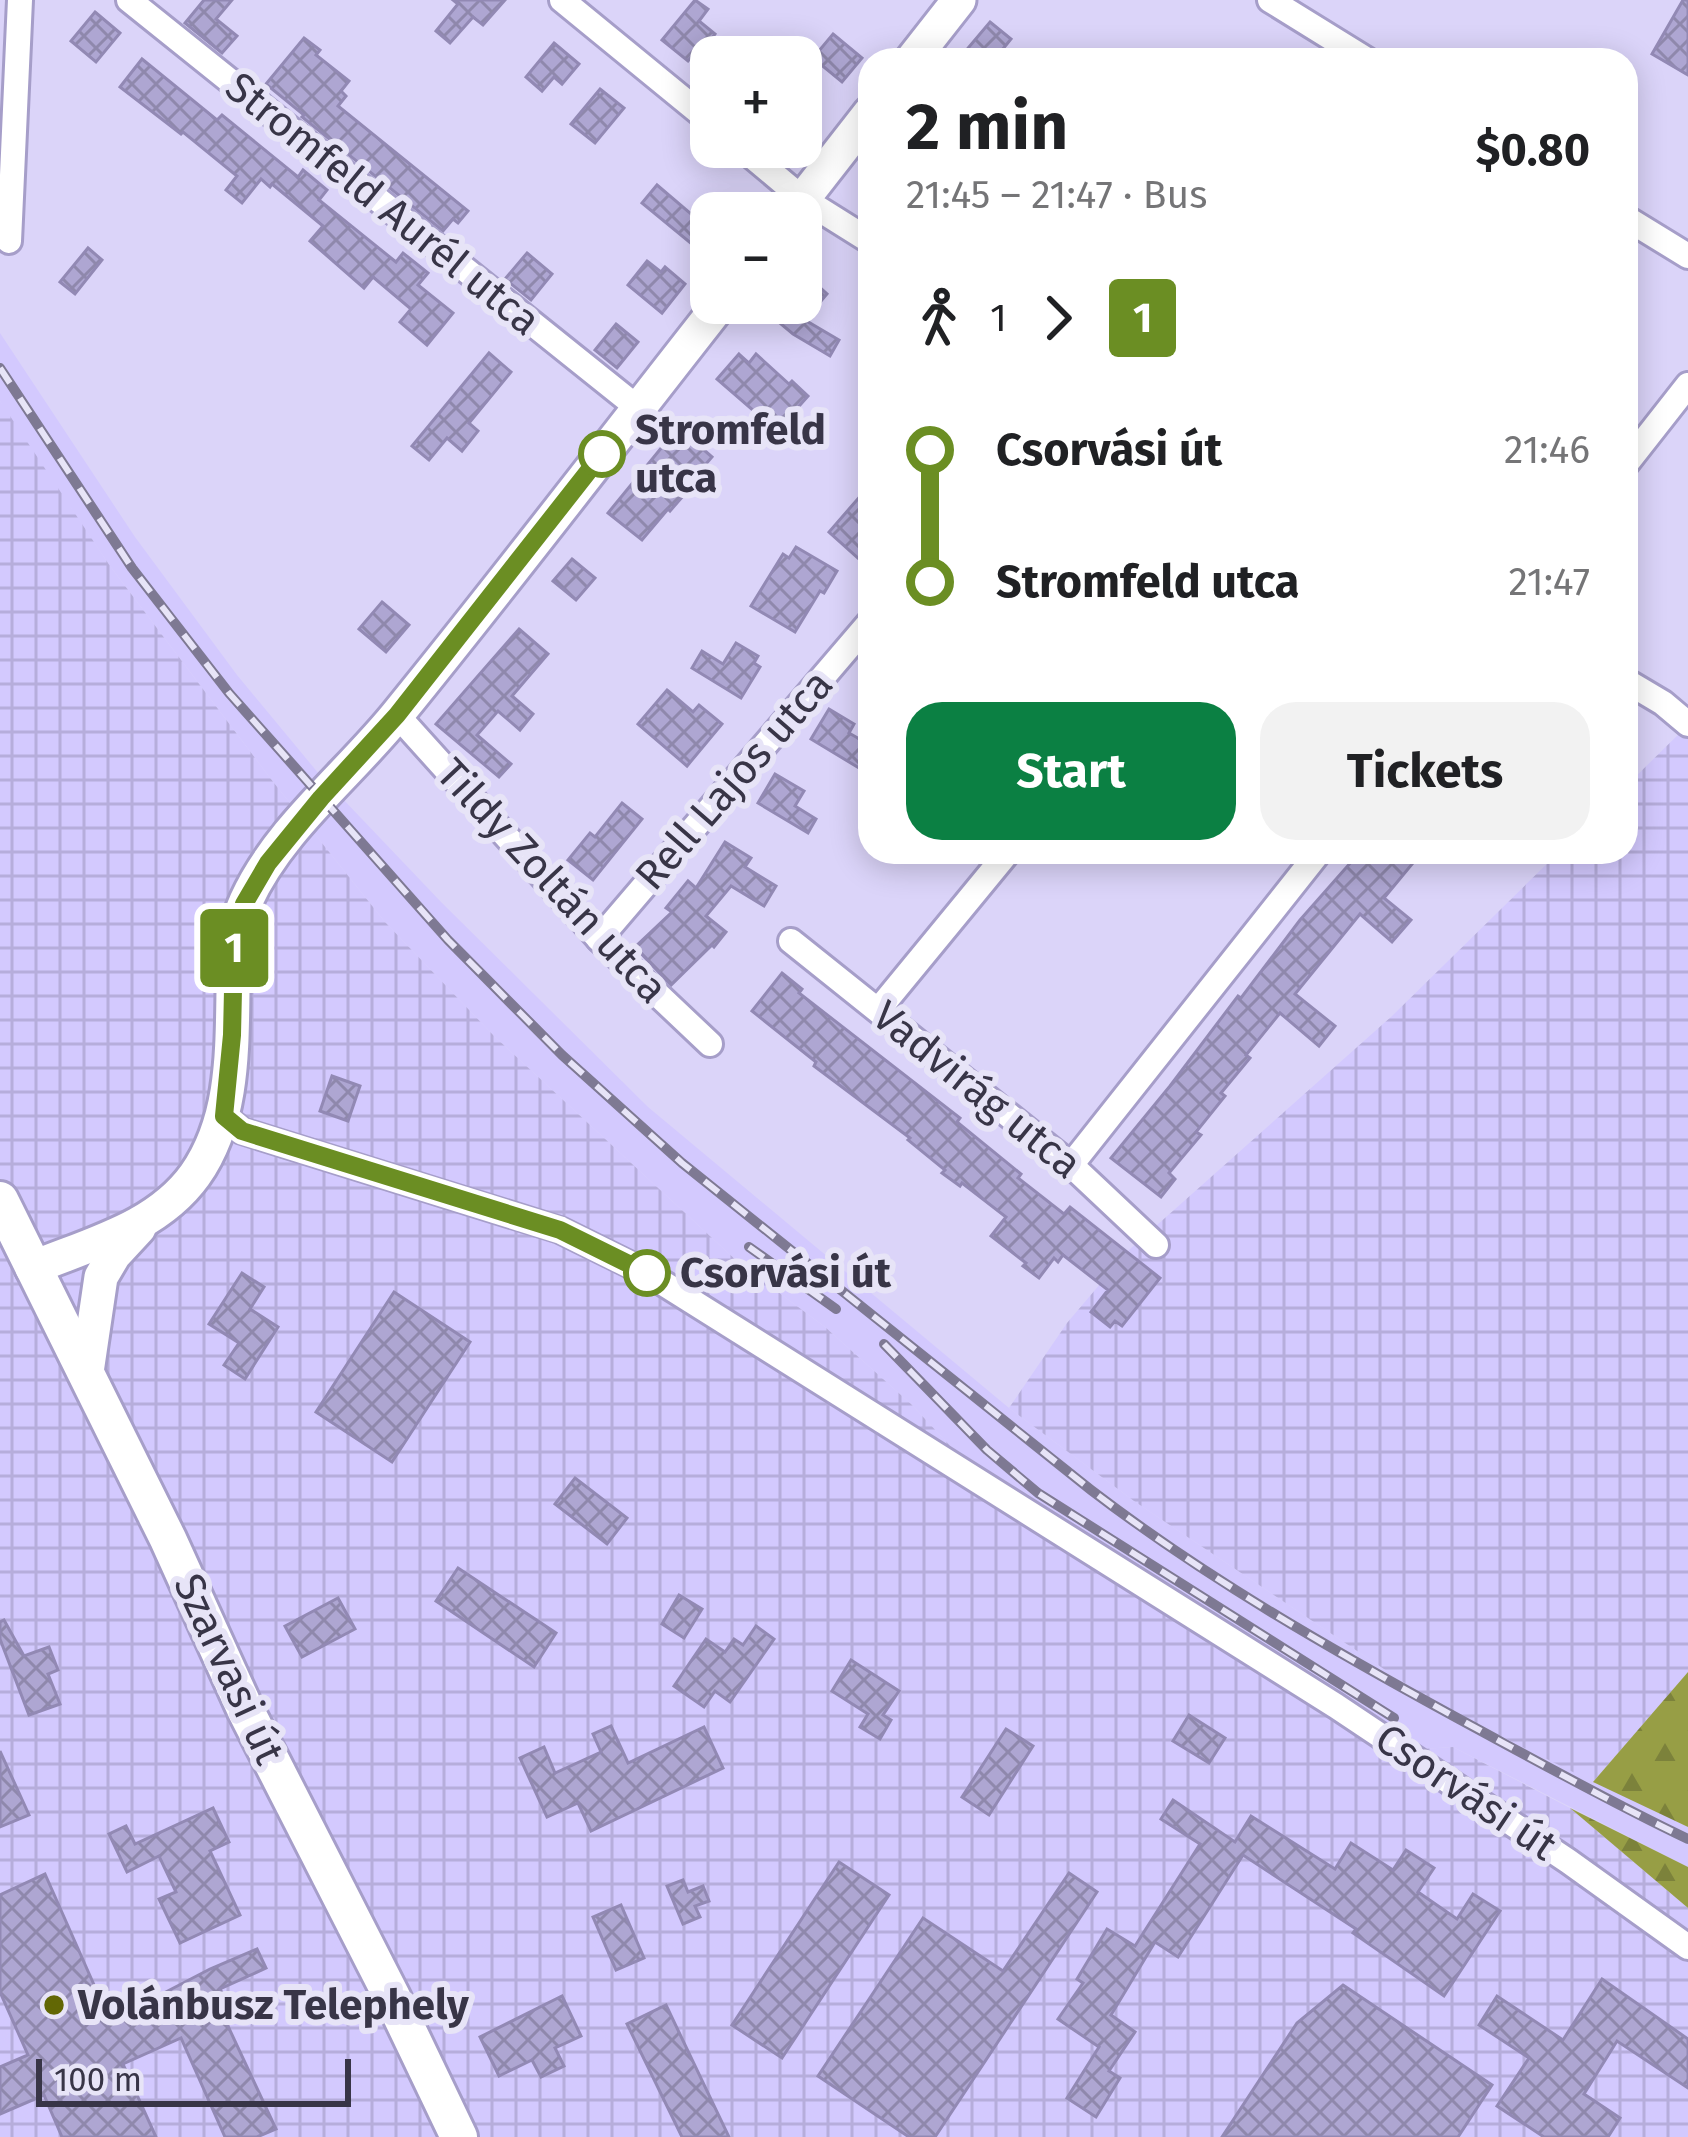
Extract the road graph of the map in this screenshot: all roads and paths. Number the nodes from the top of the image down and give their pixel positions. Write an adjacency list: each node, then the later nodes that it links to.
1 (20, 0): 18 (street)
2 (129, 0): 22 (street, Stromfeld Aurél utca)
3 (562, 0): 10 (street)
4 (959, 0): 7 (street)
5 (1270, 0): 6 (street)
6 (1330, 37): 8 (street); 9 (street)
7 (921, 48)
8 (1321, 48)
9 (1348, 48)
10 (690, 105)
11 (858, 128): 14 (street)
12 (761, 168): 13 (street)
13 (784, 192)
14 (808, 192)
15 (822, 218): 17 (street)
16 (1638, 225): 19 (street)
17 (858, 235)
18 (9, 241)
19 (1688, 256)
20 (704, 324): 22 (street)
21 (1688, 385): 23 (street)
22 (638, 408): 26 (street)
23 (1638, 449)
24 (858, 636): 30 (street, Rell Lajos utca)
25 (1638, 688): 27 (street)
26 (397, 715): 30 (street, Tildy Zoltán utca); 34 (street)
27 (1688, 724)
28 (998, 864): 32 (street)
29 (1309, 864): 35 (street)
30 (598, 939): 33 (street, Tildy Zoltán utca)
31 (791, 941): 32 (street, Vadvirág utca)
32 (879, 1009): 35 (street, Vadvirág utca)
33 (710, 1044)
34 (224, 1116): 37 (street); 41 (street, Csorvási út)
35 (1071, 1165): 38 (street, Vadvirág utca)
36 (0, 1200): 39 (main road, Szarvasi út)
37 (144, 1222): 39 (street); 40 (street)
38 (1156, 1245)
39 (32, 1268): 40 (main road, Szarvasi út)
40 (87, 1372): 42 (main road, Szarvasi út)
41 (1688, 1947)
42 (459, 2137)

